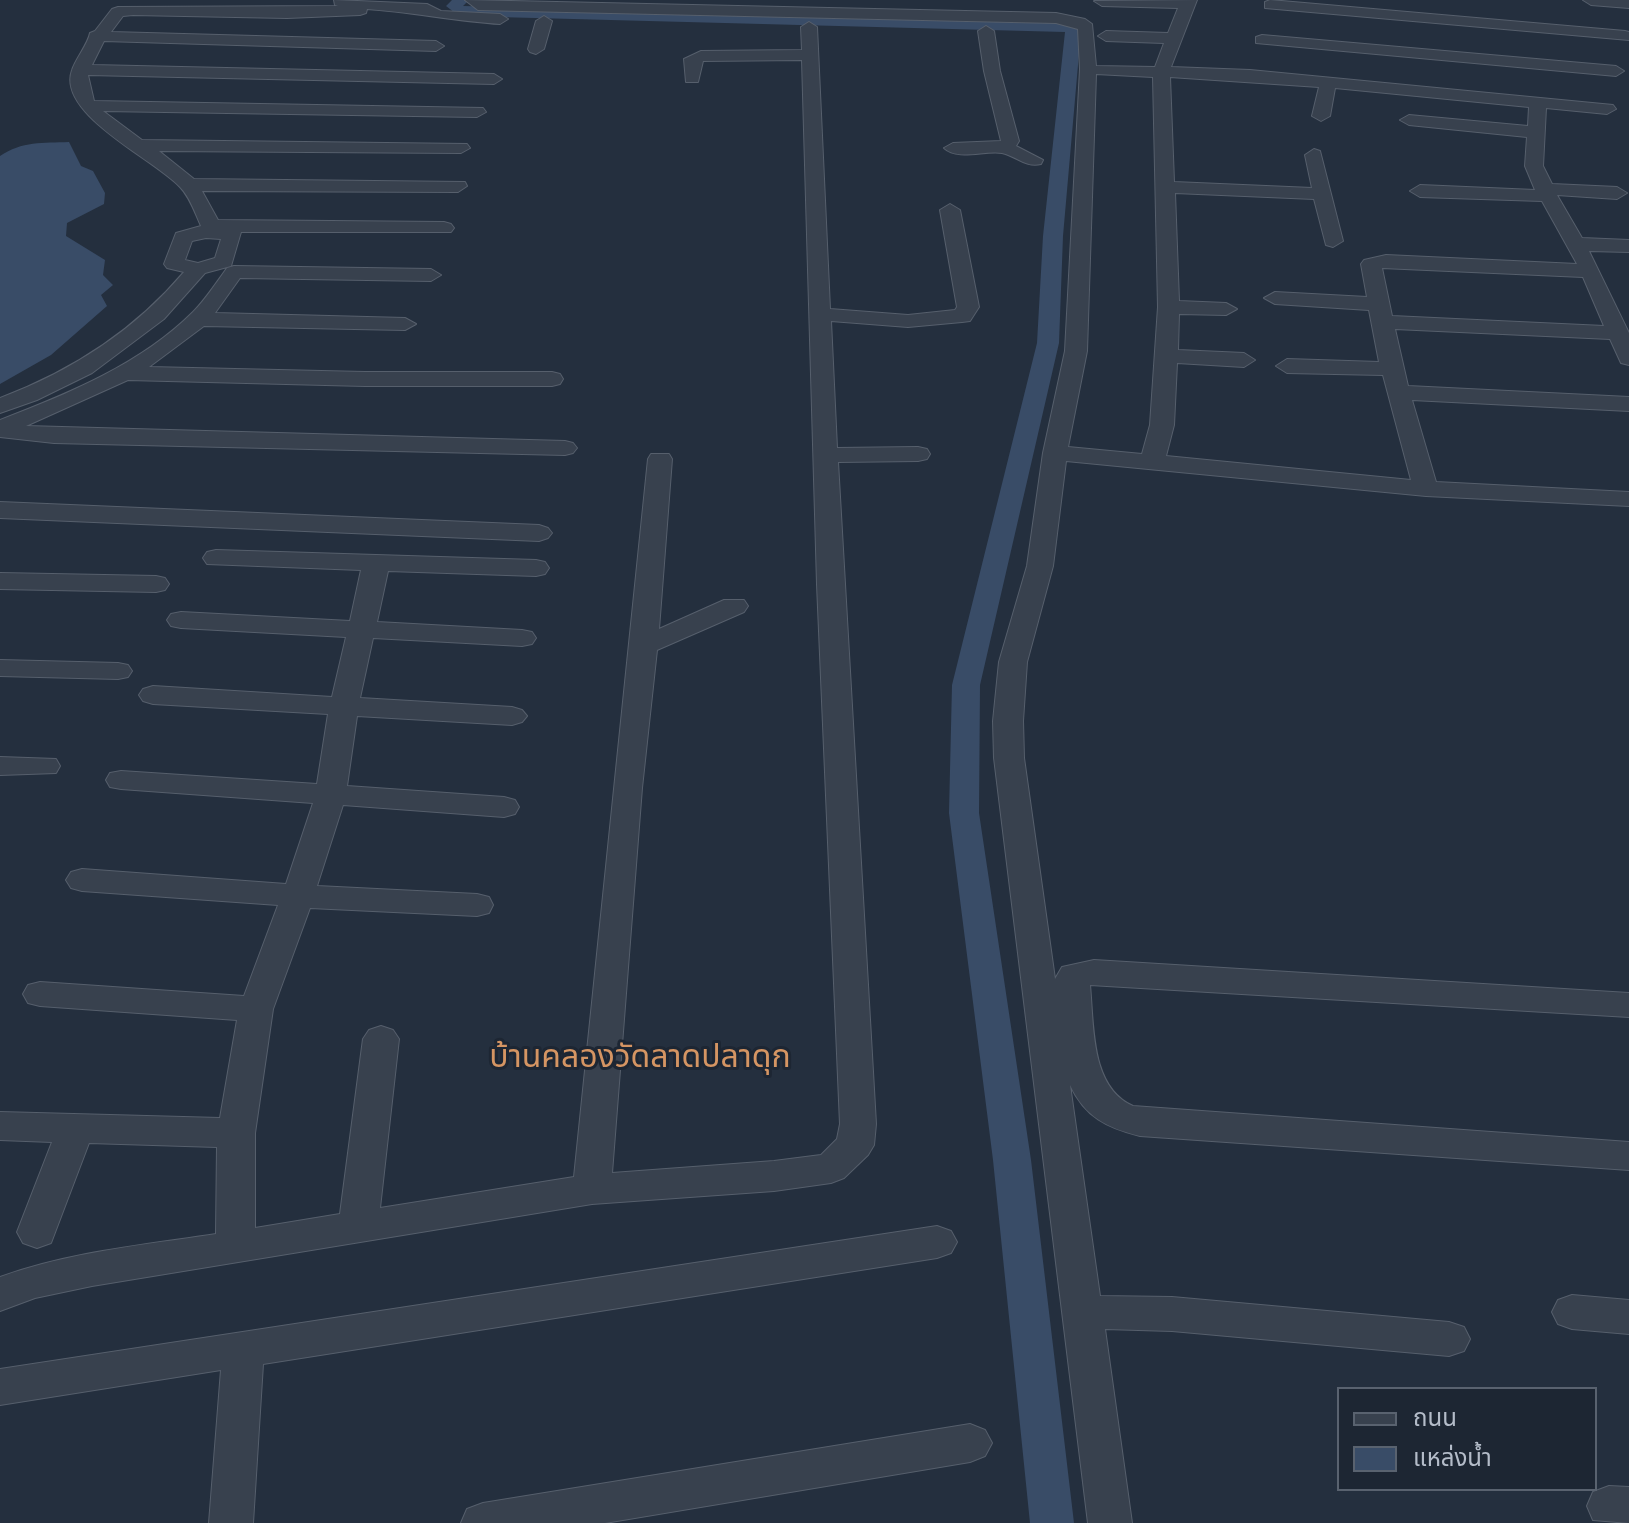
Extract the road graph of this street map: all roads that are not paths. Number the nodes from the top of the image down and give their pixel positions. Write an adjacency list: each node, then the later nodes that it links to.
1 (473, 0): 9 (street)
2 (1416, 0): 23 (street)
3 (1591, 0): 7 (street)
4 (1102, 1): 6 (street)
5 (340, 2): 10 (street)
6 (1188, 2): 19 (street)
7 (1629, 3)
8 (1270, 5): 23 (street)
9 (766, 6): 16 (street)
10 (428, 9): 11 (street); 15 (street)
11 (496, 19): 12 (street); 18 (street)
12 (544, 21): 13 (street); 22 (street)
13 (809, 27): 14 (street); 24 (street)
14 (986, 31): 16 (street); 42 (street)
15 (96, 36): 21 (street); 25 (street)
16 (1091, 36): 19 (street); 81 (street)
17 (1625, 36): 23 (street)
18 (489, 37)
19 (1172, 38): 27 (street)
20 (1262, 40): 23 (street)
21 (436, 46)
22 (536, 49)
23 (1407, 53): 29 (street); 31 (street); 32 (street)
24 (810, 55): 28 (street); 66 (street)
25 (80, 70): 30 (street); 33 (street)
26 (1102, 70): 27 (street)
27 (1161, 72): 31 (street); 47 (street)
28 (692, 78)
29 (1623, 78)
30 (494, 79)
31 (1328, 82): 36 (street)
32 (1538, 102): 34 (street); 38 (street)
33 (88, 106): 35 (street); 39 (street)
34 (1607, 109)
35 (477, 112)
36 (1321, 116)
37 (1409, 120): 38 (street)
38 (1535, 132): 49 (street)
39 (135, 145): 40 (street); 45 (street)
40 (461, 148)
41 (953, 148): 42 (street)
42 (1005, 148): 44 (street)
43 (1314, 155): 51 (street)
44 (1034, 160)
45 (189, 185): 46 (street); 54 (street)
46 (458, 186)
47 (1166, 187): 51 (street); 63 (street)
48 (1420, 191): 49 (street)
49 (1546, 192): 50 (street); 56 (street)
50 (1617, 193)
51 (1323, 194): 55 (street)
52 (950, 210): 66 (street)
53 (444, 228): 54 (street)
54 (209, 229): 78 (street)
55 (1333, 241)
56 (1575, 244): 57 (street); 58 (street)
57 (1629, 246)
58 (1591, 271): 61 (street); 65 (street)
59 (431, 275): 67 (street)
60 (1275, 298): 65 (street)
61 (1605, 302): 62 (street); 69 (street)
62 (1629, 304)
63 (1169, 307): 64 (street); 70 (street)
64 (1226, 309)
65 (1381, 313): 69 (street); 76 (street)
66 (818, 314): 83 (street)
67 (199, 319): 68 (street); 74 (street)
68 (405, 324)
69 (1617, 333): 71 (street)
70 (1168, 356): 72 (street); 85 (street)
71 (1629, 358)
72 (1244, 360)
73 (1287, 366): 76 (street)
74 (126, 373): 75 (street); 79 (street)
75 (552, 379)
76 (1395, 381): 77 (street); 86 (street)
77 (1629, 404)
78 (0, 406)
79 (0, 428): 80 (street)
80 (565, 448)
81 (1055, 453): 85 (street); 127 (street)
82 (918, 454): 83 (street)
83 (826, 455): 121 (street)
84 (660, 459): 99 (street)
85 (1152, 463): 86 (street)
86 (1426, 489): 87 (street)
87 (1629, 499)
88 (0, 510): 89 (street)
89 (539, 533)
90 (216, 558): 91 (street)
91 (376, 564): 92 (street); 97 (street)
92 (536, 568)
93 (0, 581): 94 (street)
94 (156, 584)
95 (734, 606): 99 (street)
96 (181, 620): 97 (street)
97 (360, 630): 98 (street); 103 (street)
98 (522, 638)
99 (643, 646): 121 (street)
100 (0, 668): 101 (street)
101 (118, 671)
102 (153, 695): 103 (street)
103 (344, 707): 104 (street); 108 (street)
104 (512, 716)
105 (0, 766): 106 (street)
106 (45, 766)
107 (121, 780): 108 (street)
108 (330, 797): 109 (street); 111 (street)
109 (504, 807)
110 (82, 880): 111 (street)
111 (298, 896): 112 (street); 115 (street)
112 (477, 905)
113 (40, 994): 115 (street)
114 (1629, 1005): 120 (street)
115 (256, 1009): 119 (street)
116 (381, 1039): 122 (street)
117 (0, 1126): 118 (street)
118 (75, 1129): 119 (street); 123 (street)
119 (236, 1133): 125 (street)
120 (1629, 1156)
121 (592, 1189): 122 (street)
122 (358, 1227): 125 (street)
123 (37, 1232)
124 (937, 1242): 131 (street)
125 (236, 1247): 126 (street)
126 (0, 1294)
127 (1080, 1312): 130 (street); 136 (street)
128 (1572, 1312): 129 (street)
129 (1629, 1317)
130 (1449, 1339)
131 (243, 1349): 132 (street); 134 (street)
132 (0, 1387)
133 (970, 1443): 135 (street)
134 (231, 1523)
135 (483, 1523)
136 (1110, 1523)

